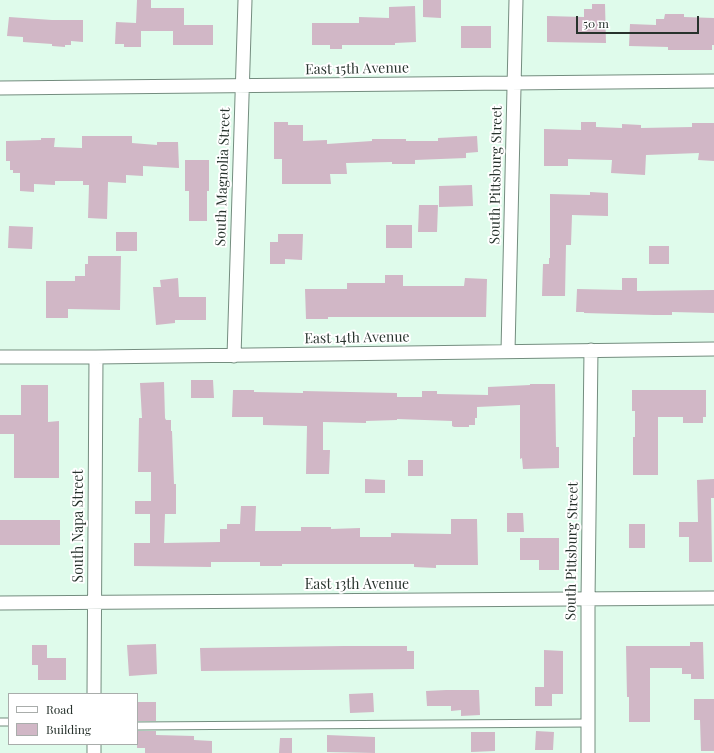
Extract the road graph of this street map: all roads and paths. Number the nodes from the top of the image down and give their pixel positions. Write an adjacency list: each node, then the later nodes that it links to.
1 (245, 0): 5 (street, South Magnolia Street)
2 (516, 0): 4 (street, South Pittsburg Street)
3 (714, 81): 4 (street, East 15th Avenue)
4 (514, 83): 5 (street, East 15th Avenue); 9 (street, South Pittsburg Street)
5 (242, 87): 6 (street, East 15th Avenue); 10 (street, South Magnolia Street)
6 (0, 88)
7 (714, 349): 8 (street, East 14th Avenue)
8 (590, 350): 9 (street, East 14th Avenue); 14 (street, South Pittsburg Street)
9 (508, 351): 10 (street, East 14th Avenue)
10 (234, 356): 12 (street, East 14th Avenue)
11 (0, 358): 12 (street, East 14th Avenue)
12 (96, 358): 16 (street, South Napa Street)
13 (714, 598): 14 (street, East 13th Avenue)
14 (588, 600): 16 (street, East 13th Avenue); 18 (street, South Pittsburg Street)
15 (0, 602): 16 (street, East 13th Avenue)
16 (95, 602): 17 (street, South Napa Street)
17 (94, 693)
18 (588, 723): 19 (lane); 20 (street, South Pittsburg Street)
19 (138, 726)
20 (588, 753)

